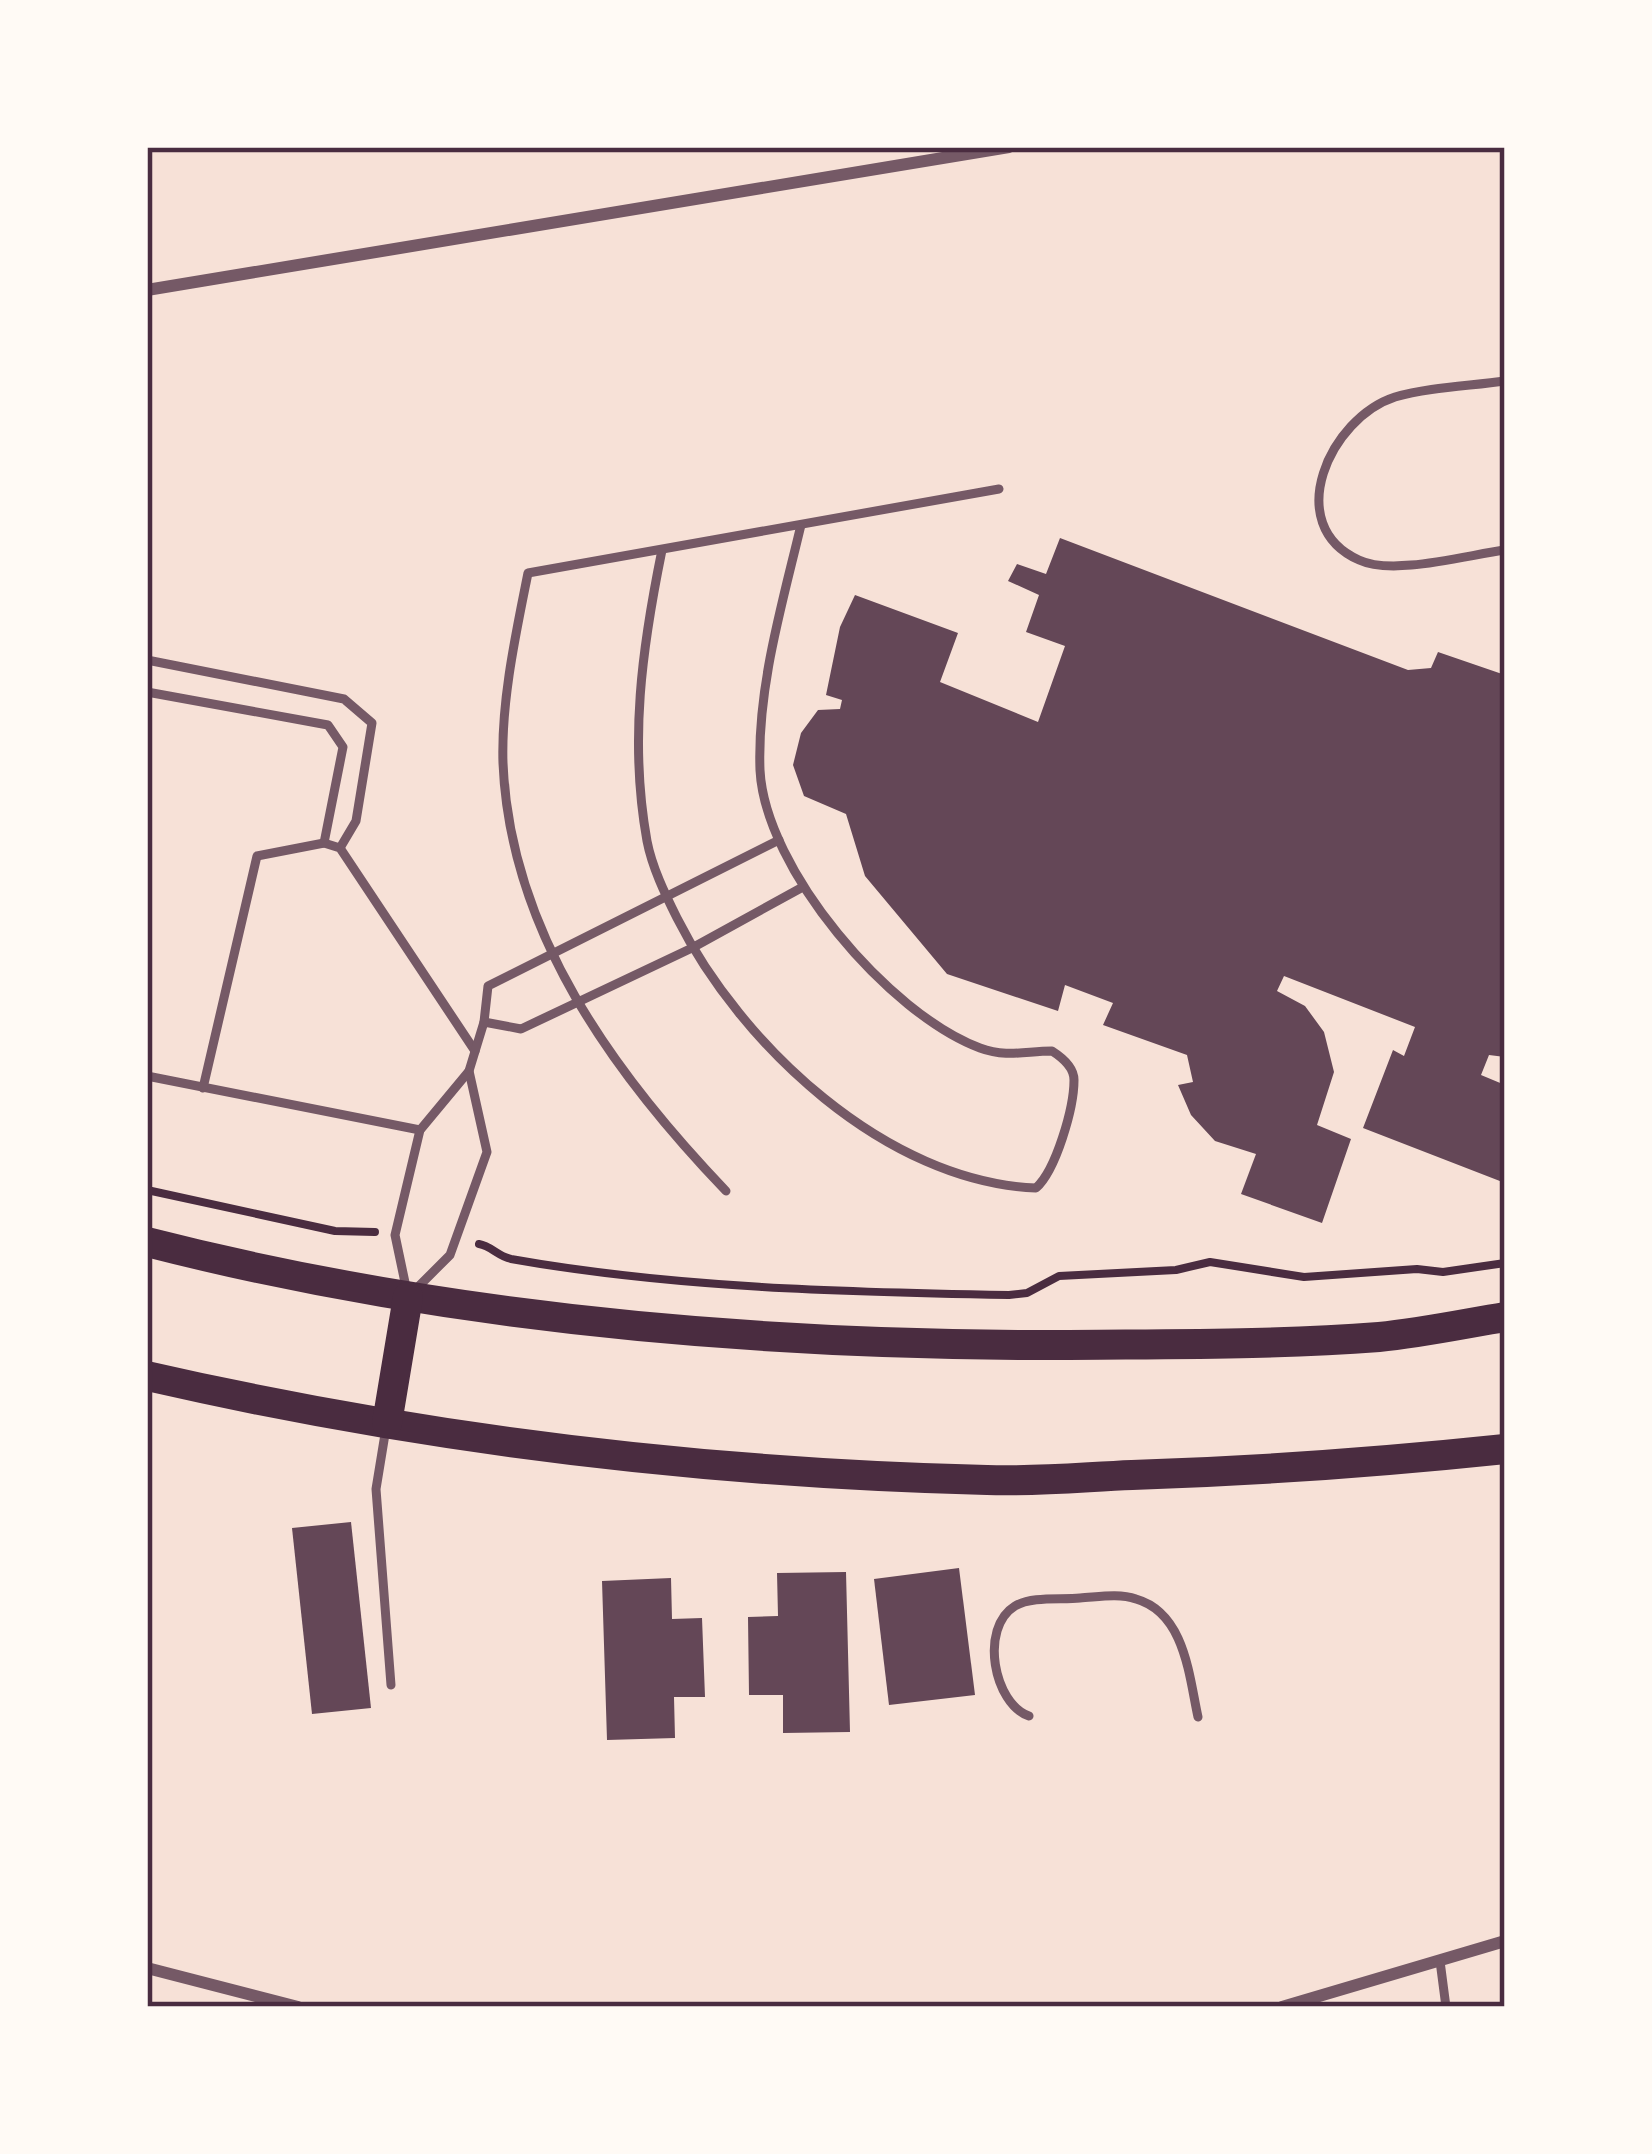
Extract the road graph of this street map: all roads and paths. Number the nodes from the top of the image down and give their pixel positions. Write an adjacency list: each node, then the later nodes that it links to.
1 (1009, 147): 2 (street)
2 (147, 290)
3 (1505, 381): 7 (lane)
4 (999, 489): 5 (lane)
5 (801, 525): 6 (lane); 10 (lane)
6 (662, 550): 14 (lane); 16 (lane)
7 (1505, 550)
8 (147, 660): 12 (lane)
9 (147, 692): 11 (lane)
10 (779, 840): 13 (lane); 14 (lane)
11 (324, 842): 12 (lane); 22 (lane)
12 (340, 848): 19 (lane)
13 (801, 887): 15 (lane); 15 (lane)
14 (667, 898): 15 (lane); 16 (lane)
15 (692, 948): 17 (lane)
16 (554, 956): 17 (lane); 18 (lane)
17 (579, 1002): 18 (lane); 25 (lane)
18 (484, 1022): 19 (lane)
19 (475, 1052): 20 (lane)
20 (469, 1071): 23 (lane); 27 (lane)
21 (147, 1076): 22 (lane)
22 (203, 1088): 23 (lane)
23 (420, 1130): 26 (lane)
24 (147, 1190): 26 (path)
25 (726, 1191)
26 (395, 1235): 30 (lane)
27 (455, 1241): 29 (path); 30 (lane)
28 (147, 1242): 30 (main road)
29 (1505, 1263)
30 (408, 1297): 31 (main road); 33 (main road)
31 (1505, 1317)
32 (147, 1376): 33 (main road)
33 (387, 1423): 34 (main road); 35 (lane)
34 (1505, 1449)
35 (391, 1685)
36 (1029, 1716): 37 (lane)
37 (1198, 1717)
38 (1505, 1941): 39 (street)
39 (1440, 1960): 42 (street); 43 (lane)
40 (147, 1968): 41 (street)
41 (298, 2007)
42 (1282, 2007)
43 (1445, 2007)

